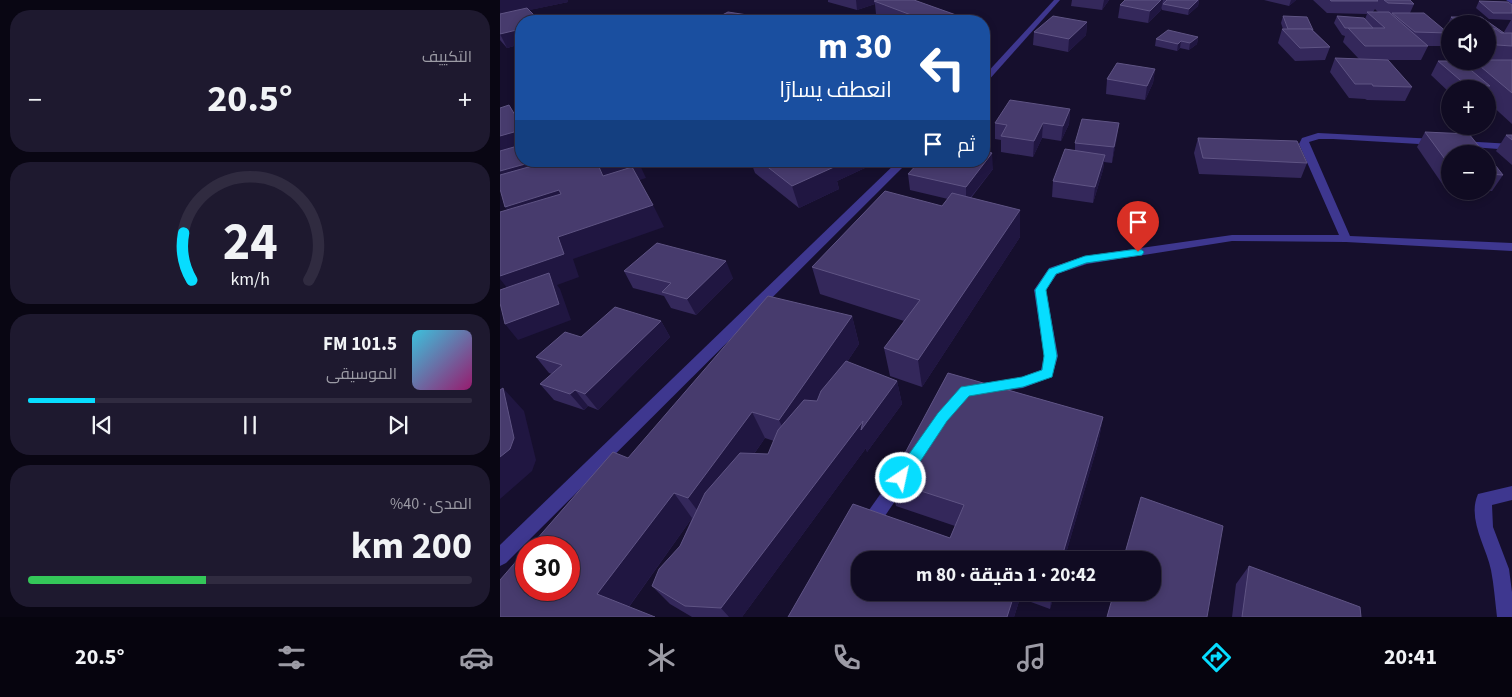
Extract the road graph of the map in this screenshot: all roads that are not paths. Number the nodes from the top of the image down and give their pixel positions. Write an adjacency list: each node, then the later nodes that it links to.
1 (1058, 0): 2 (street)
2 (990, 74)
3 (1512, 147): 5 (street)
4 (898, 167): 11 (street)
5 (1346, 239): 6 (street); 7 (street)
6 (1512, 247)
7 (965, 391)
8 (910, 465): 10 (street)
9 (1512, 493): 12 (street)
10 (860, 537)
11 (500, 557)
12 (1506, 617)

